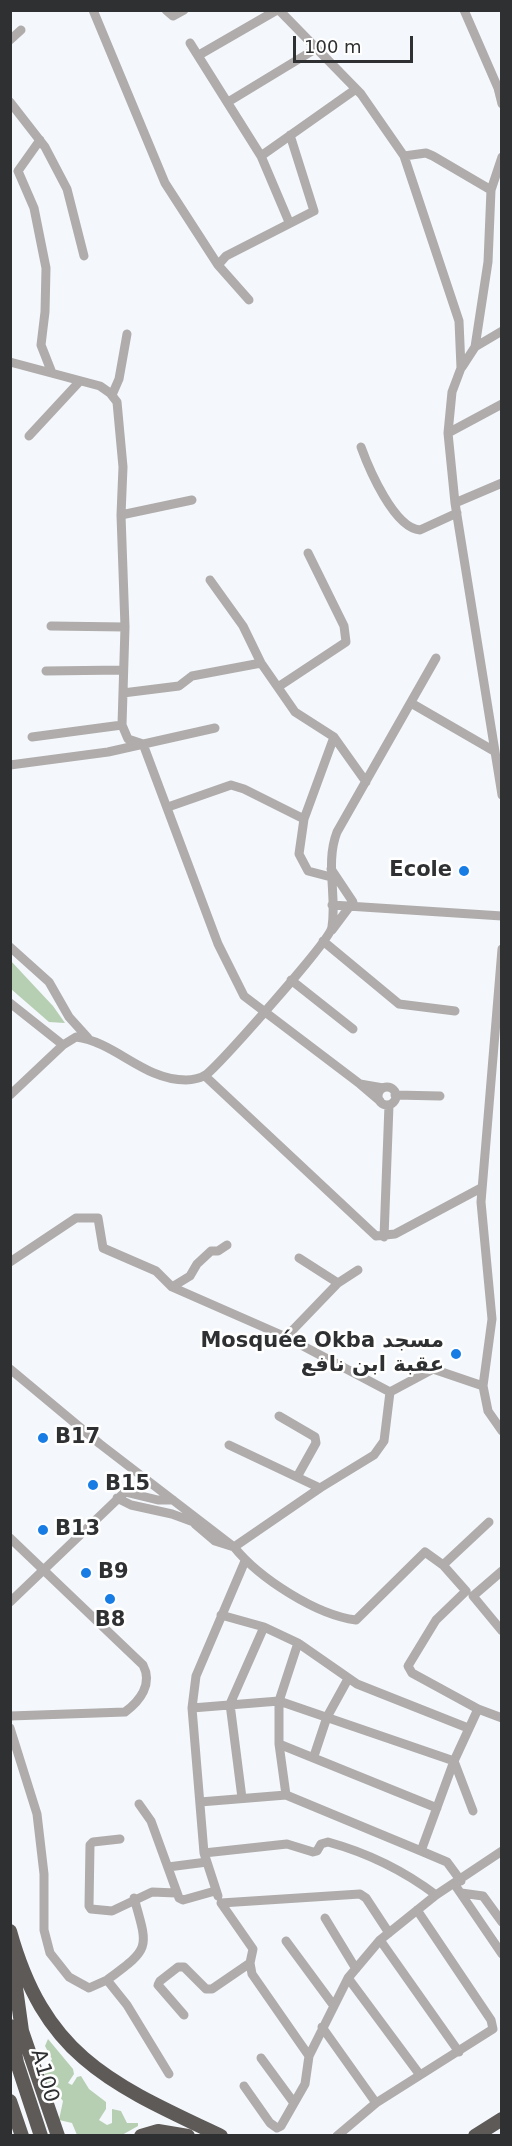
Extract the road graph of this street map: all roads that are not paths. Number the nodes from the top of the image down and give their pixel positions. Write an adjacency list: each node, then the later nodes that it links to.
1 (93, 10): 24 (street)
2 (166, 10): 3 (street)
3 (184, 10)
4 (278, 10): 9 (street); 10 (street)
5 (464, 10): 14 (street)
6 (21, 30): 7 (street)
7 (10, 40)
8 (190, 43): 10 (street)
9 (317, 48): 11 (street); 13 (street)
10 (199, 55): 13 (street)
11 (356, 89): 15 (street); 18 (street)
12 (10, 102): 16 (street)
13 (228, 102): 17 (street)
14 (501, 104)
15 (290, 135): 17 (street); 22 (street)
16 (40, 140): 20 (street); 23 (street)
17 (261, 156): 22 (street)
18 (404, 156): 21 (street); 30 (street)
19 (501, 157): 21 (street)
20 (14, 173): 31 (street)
21 (491, 190): 28 (street)
22 (289, 222): 24 (street)
23 (84, 256)
24 (218, 265): 25 (street)
25 (249, 300)
26 (501, 331): 28 (street)
27 (127, 334): 33 (street)
28 (475, 347): 30 (street)
29 (10, 362): 31 (street)
30 (461, 368): 35 (street)
31 (52, 373): 32 (street)
32 (81, 381): 33 (street); 36 (street)
33 (112, 395): 42 (street)
34 (501, 404): 35 (street)
35 (448, 433): 40 (street)
36 (29, 436)
37 (361, 447): 41 (street)
38 (501, 483): 40 (street)
39 (192, 500): 42 (street)
40 (455, 503): 41 (street)
41 (457, 513): 59 (street)
42 (121, 515): 46 (street)
43 (308, 553): 51 (street)
44 (210, 580): 48 (street)
45 (51, 626): 46 (street)
46 (125, 627): 49 (street)
47 (436, 658): 53 (street)
48 (261, 663): 51 (street); 52 (street)
49 (123, 670): 50 (street); 52 (street)
50 (46, 671)
51 (278, 687): 57 (street)
52 (123, 693): 54 (street)
53 (411, 703): 59 (street); 61 (street)
54 (122, 725): 56 (street); 58 (street)
55 (215, 728): 58 (street)
56 (32, 737)
57 (334, 737): 61 (street); 64 (street)
58 (143, 744): 60 (street); 63 (street)
59 (494, 751): 62 (street)
60 (10, 765)
61 (366, 782): 65 (street)
62 (501, 795)
63 (168, 807): 64 (street); 76 (street)
64 (304, 819): 65 (street)
65 (331, 873): 66 (street); 67 (street)
66 (332, 905): 67 (street); 69 (street)
67 (352, 906): 68 (street); 69 (street)
68 (501, 916)
69 (332, 930): 70 (street)
70 (323, 941): 73 (street); 75 (street)
71 (10, 947): 78 (street)
72 (501, 949): 87 (street)
73 (291, 980): 76 (street); 77 (street)
74 (10, 1003): 79 (street)
75 (455, 1011)
76 (265, 1012): 80 (street); 81 (street)
77 (353, 1029)
78 (88, 1038): 79 (street); 80 (street)
79 (63, 1045): 83 (street)
80 (205, 1076): 88 (street)
81 (360, 1084): 82 (street); 86 (street)
82 (383, 1088): 84 (street); 86 (street)
83 (10, 1095)
84 (396, 1095): 85 (street); 86 (street)
85 (440, 1096)
86 (384, 1103): 88 (street)
87 (481, 1188): 88 (street); 97 (street)
88 (384, 1237)
89 (227, 1245): 94 (street)
90 (298, 1258): 93 (street)
91 (10, 1262): 94 (street)
92 (358, 1269): 93 (street)
93 (338, 1283): 95 (street)
94 (172, 1287): 95 (street)
95 (286, 1337): 98 (street)
96 (10, 1369): 105 (street)
97 (483, 1386): 98 (street); 100 (street)
98 (390, 1392): 103 (street)
99 (279, 1416): 102 (street)
100 (501, 1431)
101 (229, 1445): 102 (street)
102 (297, 1477): 103 (street)
103 (320, 1488): 109 (street)
104 (117, 1498): 105 (street); 107 (street); 112 (street)
105 (174, 1500): 107 (street)
106 (489, 1522): 111 (street)
107 (200, 1524): 109 (street)
108 (10, 1538): 112 (street)
109 (234, 1547): 110 (street)
110 (245, 1561): 111 (street); 116 (street)
111 (442, 1565): 114 (street)
112 (44, 1568): 115 (street); 125 (street)
113 (501, 1571): 114 (street)
114 (469, 1594): 118 (street); 124 (street)
115 (10, 1602)
116 (221, 1615): 117 (street); 123 (street)
117 (264, 1627): 119 (street); 122 (street)
118 (501, 1631)
119 (298, 1643): 120 (street); 121 (street)
120 (348, 1679): 126 (street); 129 (street)
121 (279, 1701): 122 (street); 126 (street); 130 (street)
122 (230, 1704): 123 (street); 134 (street)
123 (192, 1708): 135 (street)
124 (478, 1709): 127 (street); 129 (street)
125 (10, 1716)
126 (327, 1717): 131 (street); 132 (street)
127 (501, 1718)
128 (10, 1728): 164 (street)
129 (468, 1728): 132 (street)
130 (279, 1744): 131 (street); 133 (street)
131 (314, 1756): 137 (street)
132 (454, 1761): 137 (street); 138 (street)
133 (286, 1796): 134 (street); 140 (street)
134 (242, 1798): 135 (street)
135 (200, 1802): 142 (street)
136 (139, 1804): 144 (street)
137 (437, 1808): 140 (street)
138 (473, 1811)
139 (120, 1839): 150 (street)
140 (421, 1851): 145 (street)
141 (498, 1853): 143 (street); 145 (street)
142 (206, 1858): 144 (street); 146 (street); 149 (street)
143 (501, 1864)
144 (168, 1867): 147 (street)
145 (458, 1883): 148 (street); 149 (street)
146 (215, 1891): 147 (street); 151 (street)
147 (176, 1893): 150 (street)
148 (461, 1893): 154 (street); 160 (street)
149 (436, 1895): 152 (street)
150 (134, 1898): 164 (street)
151 (221, 1903): 156 (street); 161 (street)
152 (417, 1910): 156 (street); 169 (street)
153 (325, 1918): 162 (street)
154 (501, 1922)
155 (10, 1930): 185 (highway)
156 (389, 1933): 157 (street)
157 (380, 1940): 162 (street); 169 (street)
158 (286, 1941): 165 (street)
159 (10, 1950): 182 (highway)
160 (501, 1954)
161 (250, 1963): 166 (street); 170 (street)
162 (356, 1969): 163 (street)
163 (348, 1978): 165 (street); 173 (street)
164 (107, 1980): 172 (street)
165 (334, 2007): 168 (street)
166 (184, 2015)
167 (10, 2026): 181 (highway, A100 / A100)
168 (322, 2027): 170 (street); 177 (street)
169 (459, 2052): 173 (street)
170 (309, 2056): 176 (street)
171 (261, 2058): 176 (street)
172 (169, 2074)
173 (420, 2074): 177 (street)
174 (244, 2086): 176 (street)
175 (10, 2101): 180 (highway, A100 / A100)
176 (294, 2103)
177 (376, 2103): 186 (street)
178 (501, 2119): 179 (highway)
179 (476, 2134)
180 (22, 2136)
181 (41, 2136)
182 (58, 2136)
183 (141, 2136): 184 (highway)
184 (188, 2136)
185 (221, 2136)
186 (337, 2136)

